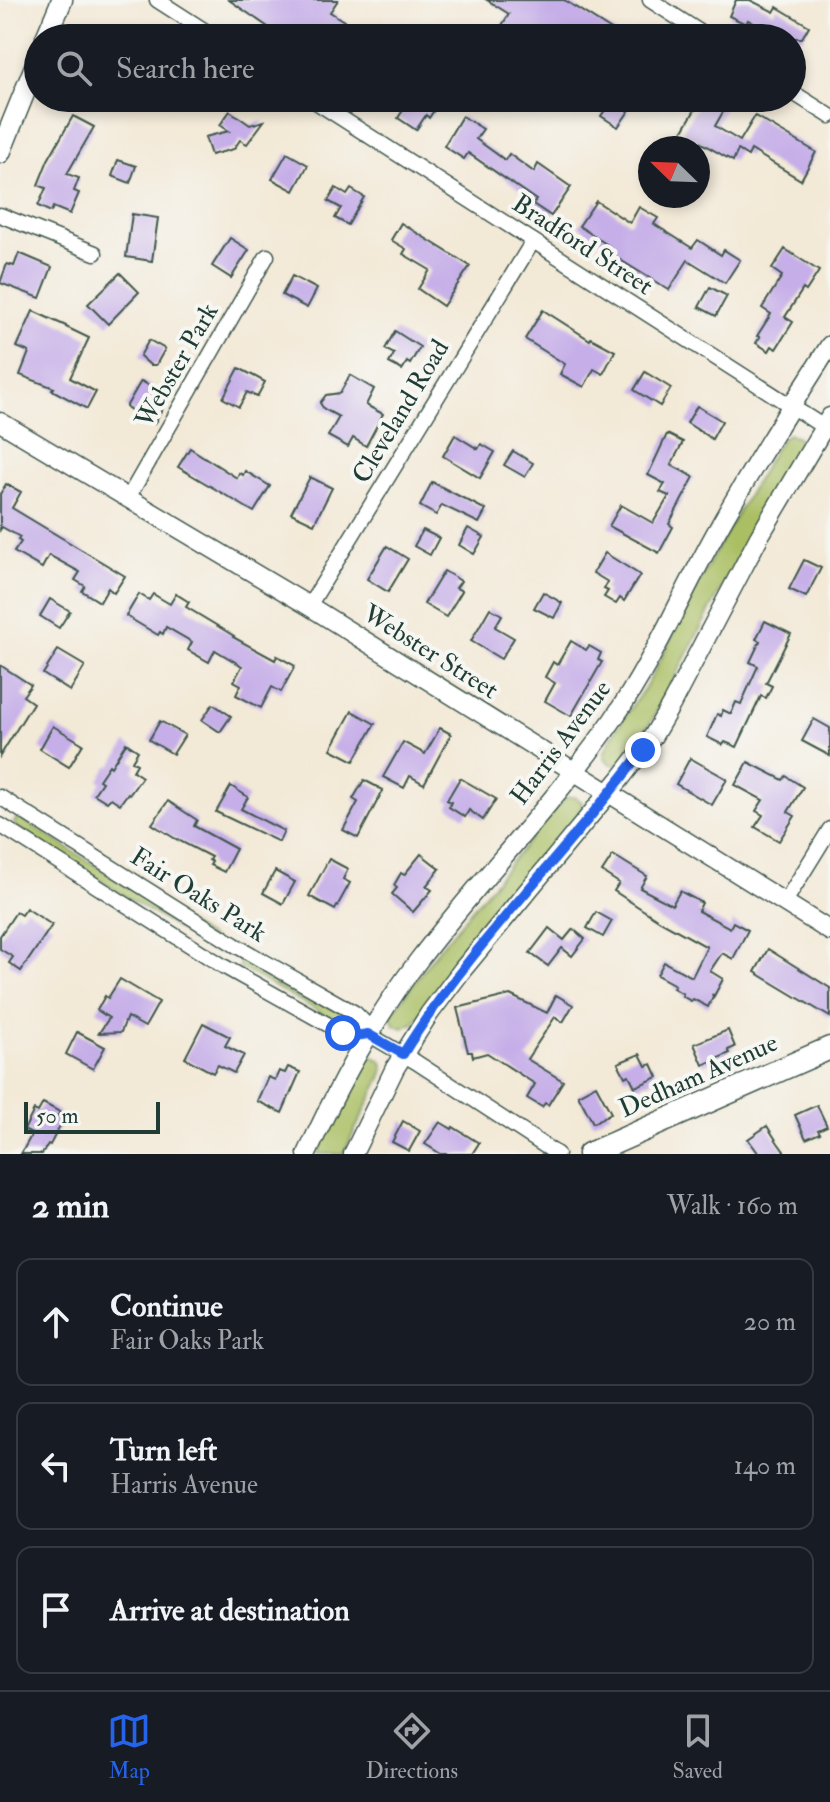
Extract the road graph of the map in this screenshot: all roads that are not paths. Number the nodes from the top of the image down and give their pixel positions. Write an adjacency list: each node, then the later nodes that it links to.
1 (62, 0): 4 (main road)
2 (157, 0): 5 (street)
3 (650, 0): 6 (street)
4 (52, 24)
5 (194, 24)
6 (687, 24)
7 (24, 94): 11 (main road)
8 (806, 101): 10 (street)
9 (332, 112): 13 (street, Bradford Street)
10 (830, 116)
11 (0, 153)
12 (0, 215): 14 (street)
13 (533, 241): 17 (street, Bradford Street); 21 (street, Cleveland Road)
14 (95, 253)
15 (267, 256): 20 (street, Webster Park)
16 (830, 345): 17 (street, Harris Avenue)
17 (791, 406): 19 (street, Bradford Street); 22 (street, Harris Avenue)
18 (0, 422): 20 (street, Webster Street)
19 (828, 425): 23 (street)
20 (128, 498): 21 (street, Webster Street)
21 (309, 606): 22 (street, Webster Street)
22 (574, 771): 23 (street, Webster Street); 31 (street, Harris Avenue)
23 (609, 792): 27 (street, Webster Street); 33 (street)
24 (6, 801): 25 (street); 29 (street, Fair Oaks Park)
25 (0, 824): 30 (street, Fair Oaks Park)
26 (830, 829): 27 (street)
27 (785, 902): 28 (street, Webster Street)
28 (830, 931)
29 (235, 945): 30 (street); 31 (street, Fair Oaks Park)
30 (223, 966): 31 (street, Fair Oaks Park)
31 (368, 1034): 33 (street, Fair Oaks Park); 34 (street, Harris Avenue)
32 (830, 1048): 37 (main road, Dedham Avenue)
33 (403, 1054): 35 (street); 36 (street, Fair Oaks Park)
34 (307, 1154)
35 (353, 1154)
36 (557, 1154)
37 (589, 1154)

